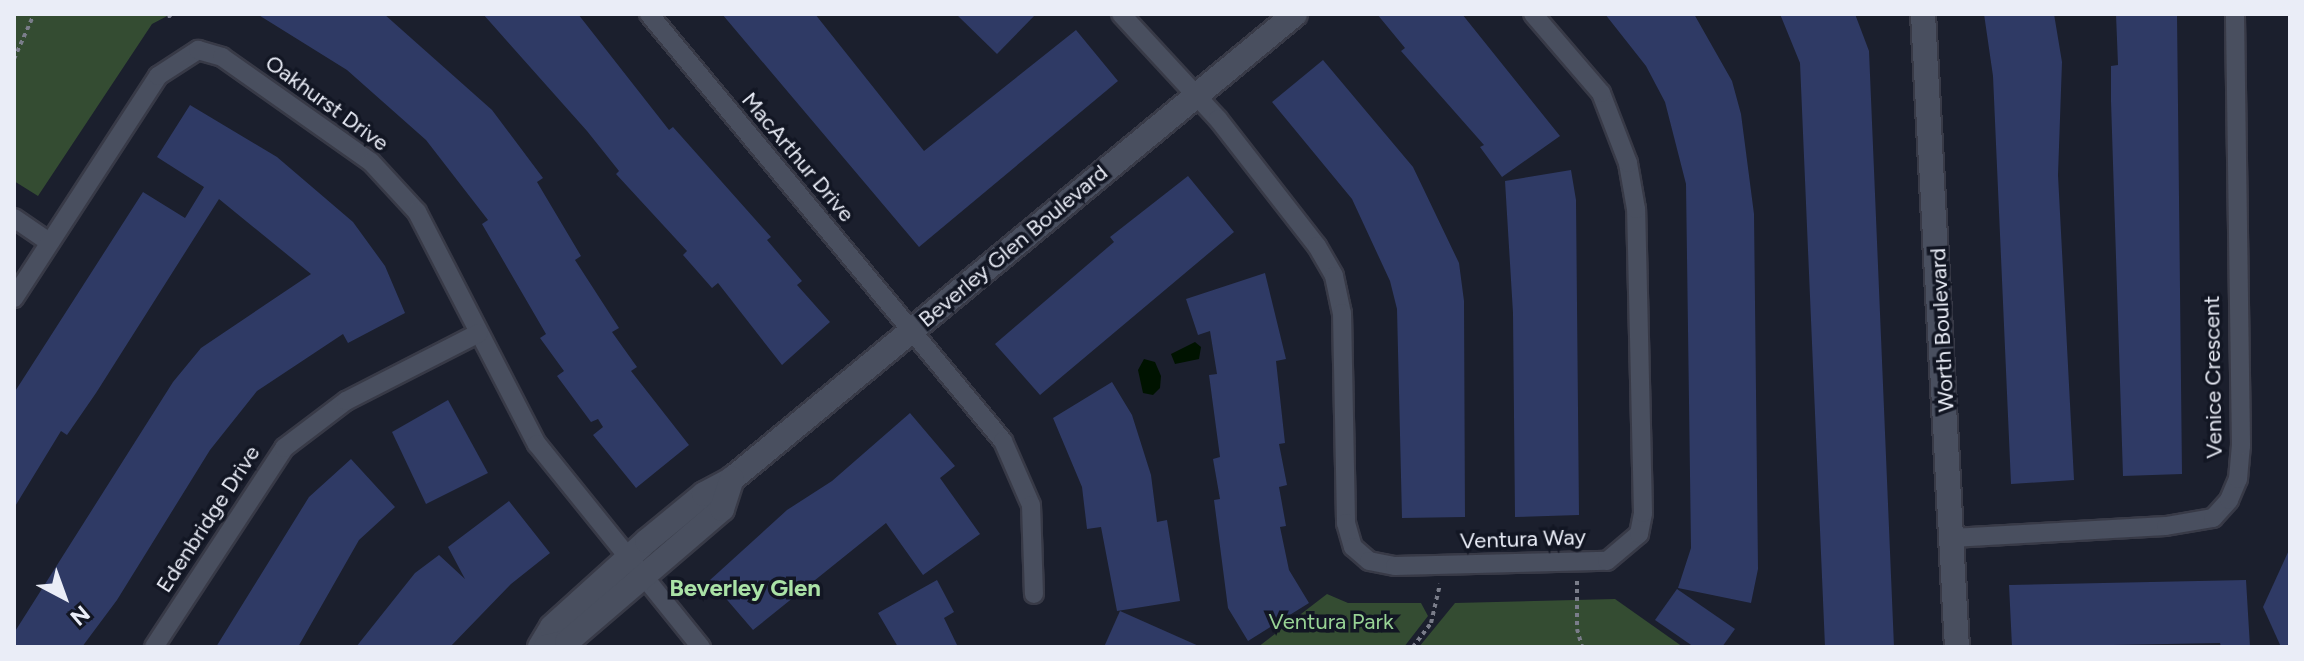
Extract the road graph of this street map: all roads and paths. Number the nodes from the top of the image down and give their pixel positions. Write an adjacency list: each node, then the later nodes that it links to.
1 (34, 14): 8 (path)
2 (649, 14): 13 (street, MacArthur Drive)
3 (1121, 14): 9 (street, Ventura Way)
4 (1295, 14): 9 (street, Beverley Glen Boulevard)
5 (1533, 14): 18 (street, Ventura Way)
6 (1923, 14): 16 (street, Worth Boulevard)
7 (2235, 14): 16 (street, Venice Crescent)
8 (14, 59)
9 (1197, 95): 13 (street, Beverley Glen Boulevard); 19 (street, Ventura Way)
10 (14, 218): 11 (street)
11 (49, 242): 12 (street, Oakhurst Drive); 14 (street, Oakhurst Drive)
12 (14, 298)
13 (911, 331): 15 (street, Beverley Glen Boulevard); 21 (street, MacArthur Drive)
14 (479, 333): 17 (street, Oakhurst Drive); 22 (street, Edenbridge Drive)
15 (732, 479): 17 (street, Beverley Glen Boulevard); 20 (street, Beverley Glen Boulevard)
16 (1952, 538): 28 (street, Worth Boulevard)
17 (628, 557): 20 (street, Oakhurst Drive); 23 (street, Beverley Glen Boulevard)
18 (1577, 563): 19 (street, Ventura Way); 27 (path)
19 (1443, 566): 26 (path)
20 (644, 578): 24 (street, Beverley Glen Boulevard); 25 (street, Oakhurst Drive)
21 (1034, 594)
22 (154, 647)
23 (540, 647)
24 (546, 647)
25 (701, 647)
26 (1413, 647)
27 (1582, 647)
28 (1957, 647)

